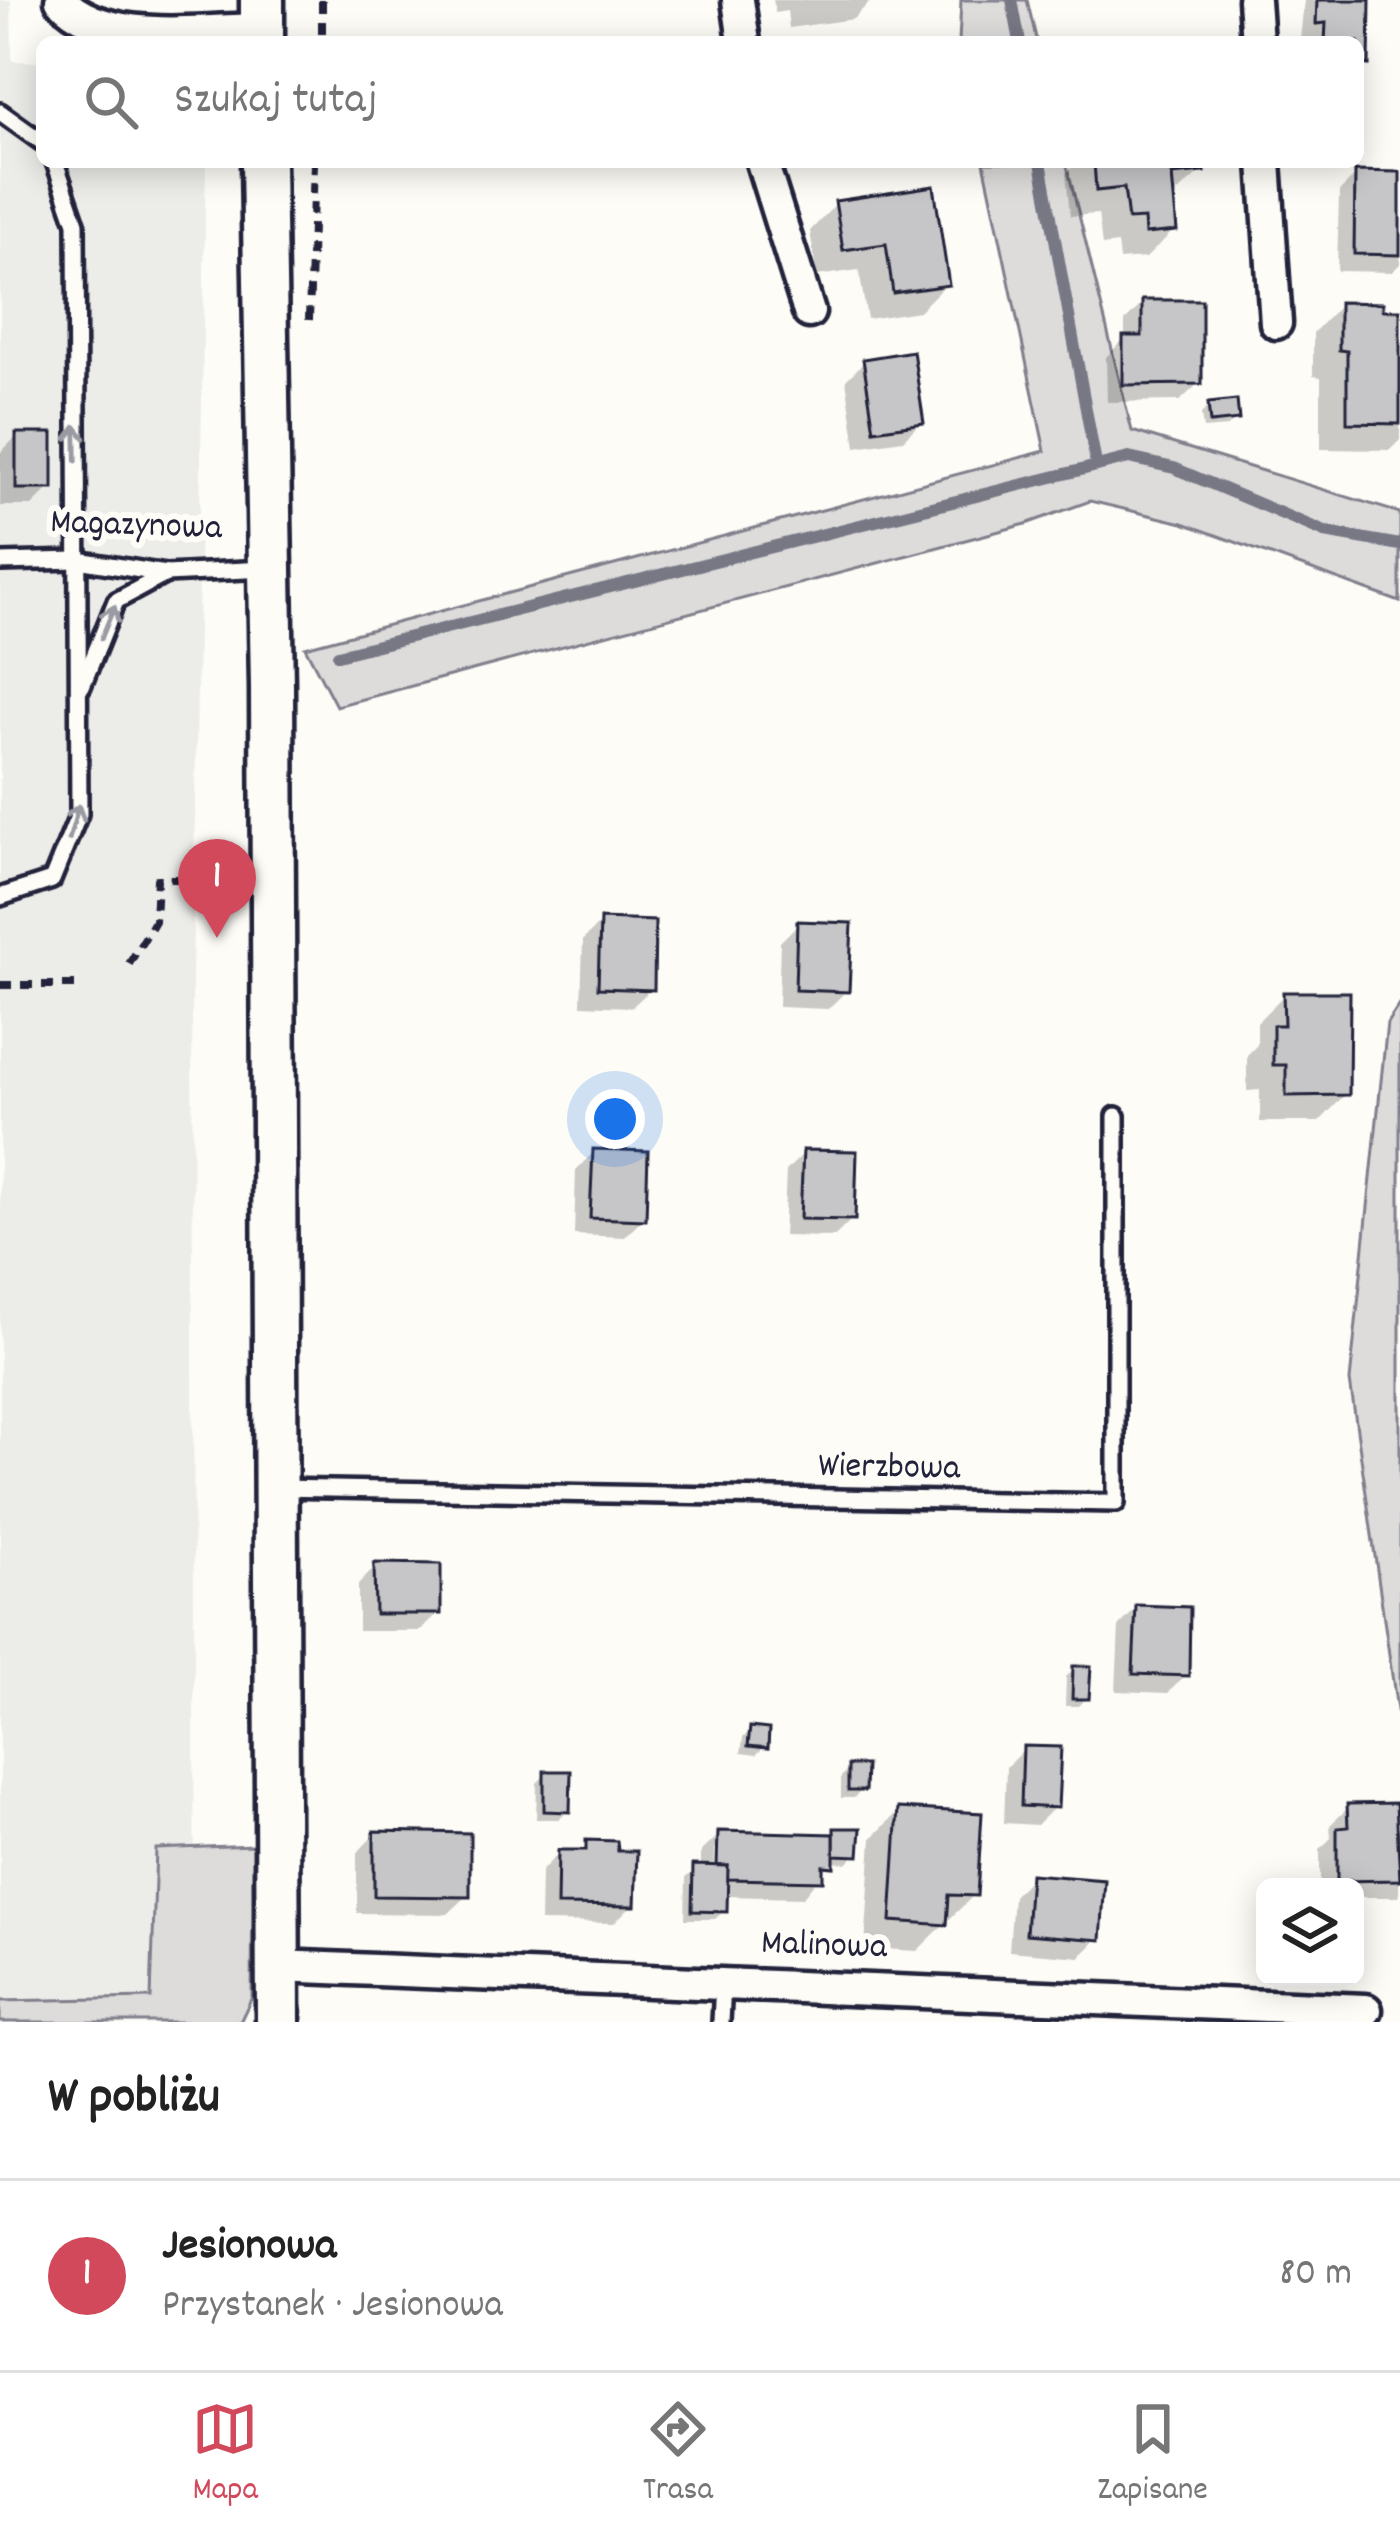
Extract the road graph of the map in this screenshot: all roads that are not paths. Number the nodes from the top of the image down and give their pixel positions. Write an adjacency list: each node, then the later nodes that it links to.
1 (61, 0): 4 (street)
2 (738, 0): 5 (street)
3 (1254, 0): 6 (street)
4 (262, 24)
5 (742, 36)
6 (1257, 36)
7 (0, 112): 8 (lane)
8 (36, 138)
9 (57, 168): 15 (lane, one-way to 9)
10 (262, 168): 17 (street)
11 (764, 168): 13 (street)
12 (1265, 168): 14 (street)
13 (808, 312)
14 (1276, 323)
15 (78, 560): 16 (lane, Magazynowa); 18 (lane, Magazynowa); 19 (lane)
16 (0, 562)
17 (269, 569): 18 (lane, Magazynowa); 22 (street)
18 (166, 574): 19 (lane, one-way to 18)
19 (78, 694): 20 (lane, one-way to 19)
20 (0, 898)
21 (1116, 1116): 22 (lane, Wierzbowa)
22 (274, 1488): 23 (street)
23 (278, 1966): 24 (street, Malinowa); 26 (street)
24 (723, 1982): 25 (street, Malinowa); 27 (lane)
25 (1366, 2010)
26 (278, 2022)
27 (721, 2022)

